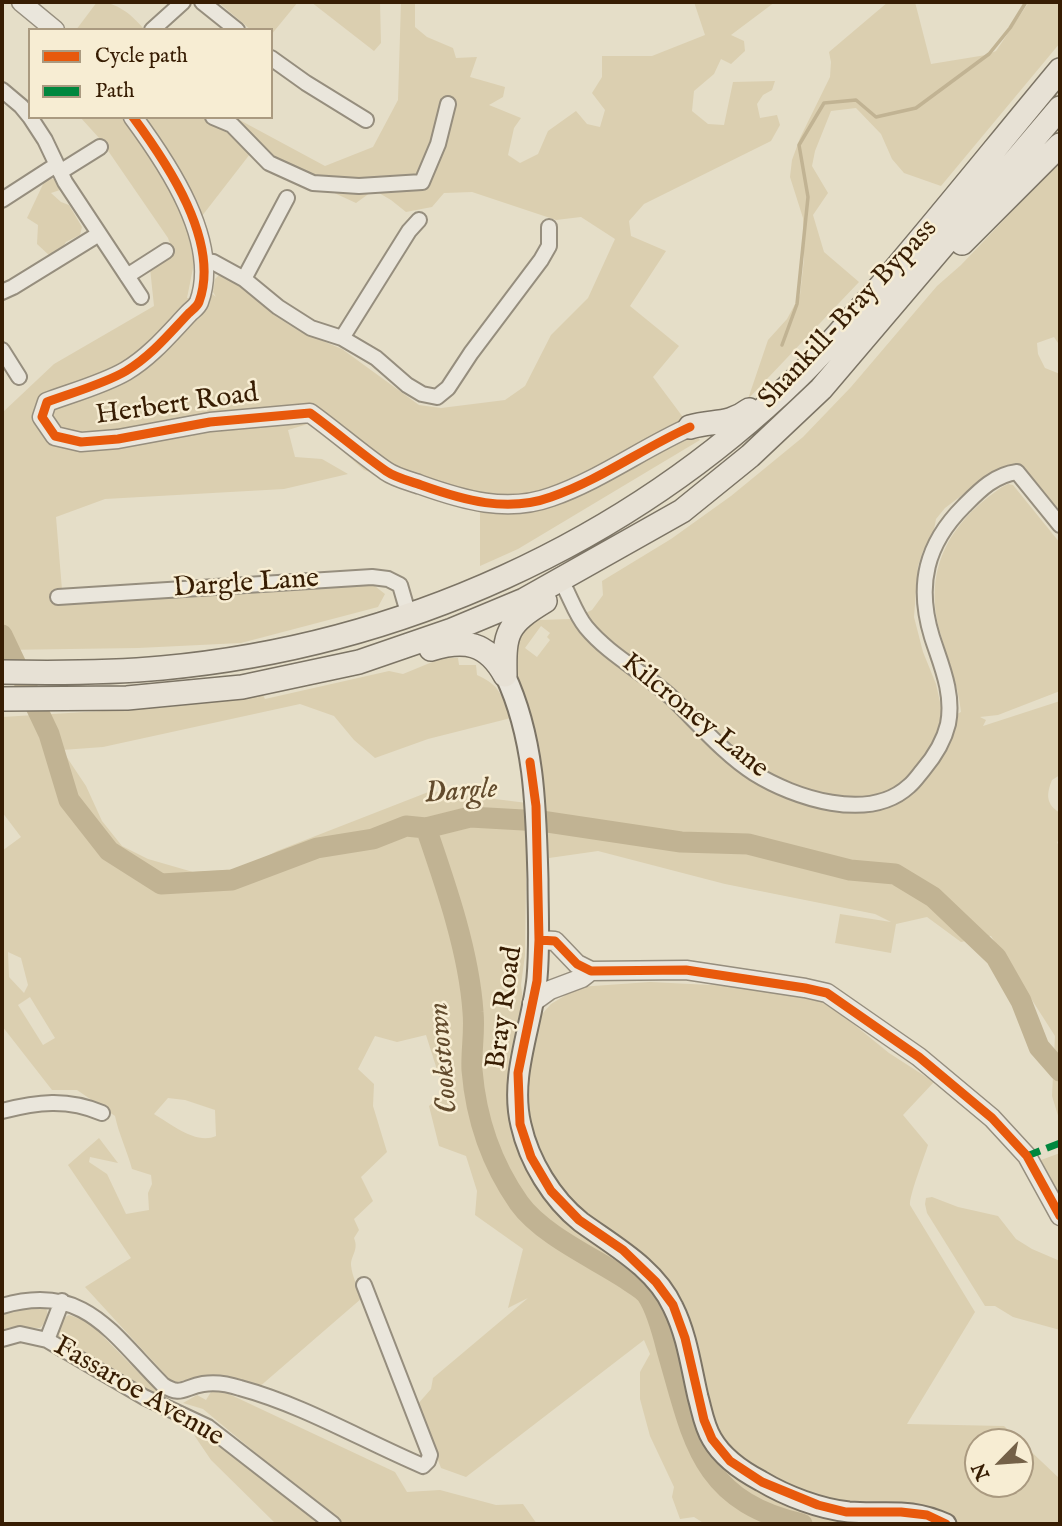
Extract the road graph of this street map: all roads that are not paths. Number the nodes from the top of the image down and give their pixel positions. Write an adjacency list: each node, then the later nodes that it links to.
1 (21, 2): 4 (street)
2 (183, 2): 5 (street)
3 (202, 2): 6 (street)
4 (49, 27)
5 (154, 28)
6 (234, 28)
7 (1060, 58): 36 (highway)
8 (273, 59): 17 (street)
9 (1060, 70): 39 (highway, Shankill-Bray Bypass)
10 (2, 90): 13 (street)
11 (448, 104): 16 (street)
12 (1060, 108): 35 (highway, Shankill-Bray Bypass)
13 (28, 109)
14 (33, 119): 20 (street)
15 (134, 119): 27 (street, Herbert Road)
16 (218, 119)
17 (366, 120)
18 (1060, 145): 35 (highway)
19 (100, 147): 20 (street)
20 (58, 169): 22 (street); 25 (street)
21 (287, 198): 29 (street)
22 (2, 200)
23 (419, 220): 32 (street)
24 (549, 227): 32 (street)
25 (99, 234): 28 (street); 30 (street)
26 (166, 251): 28 (street)
27 (205, 261): 29 (street); 36 (street, Herbert Road)
28 (127, 276): 31 (street)
29 (244, 279): 32 (street)
30 (2, 292)
31 (141, 297)
32 (342, 338)
33 (2, 351): 34 (street)
34 (19, 377)
35 (821, 389): 37 (highway, Shankill-Bray Bypass)
36 (690, 427): 39 (highway)
37 (682, 511): 40 (highway); 43 (highway, Shankill-Bray Bypass)
38 (1060, 525): 40 (street, Kilcroney Lane)
39 (503, 578): 42 (highway, Shankill-Bray Bypass)
40 (566, 590): 45 (highway)
41 (58, 597): 42 (street, Dargle Lane)
42 (409, 616): 44 (highway, Shankill-Bray Bypass)
43 (359, 662): 45 (highway); 46 (highway, Shankill-Bray Bypass)
44 (2, 672)
45 (505, 675): 47 (main road, Bray Road)
46 (4, 699)
47 (539, 940): 48 (street); 49 (main road, Bray Road)
48 (591, 971): 49 (street); 52 (street)
49 (532, 1003): 59 (main road, Bray Road)
50 (2, 1111): 51 (street)
51 (102, 1113)
52 (1060, 1216)
53 (363, 1285): 54 (street)
54 (62, 1301): 55 (street); 57 (street)
55 (2, 1306)
56 (2, 1339): 57 (street, Fassaroe Avenue)
57 (47, 1340): 58 (street, Fassaroe Avenue)
58 (333, 1524)
59 (946, 1524)

